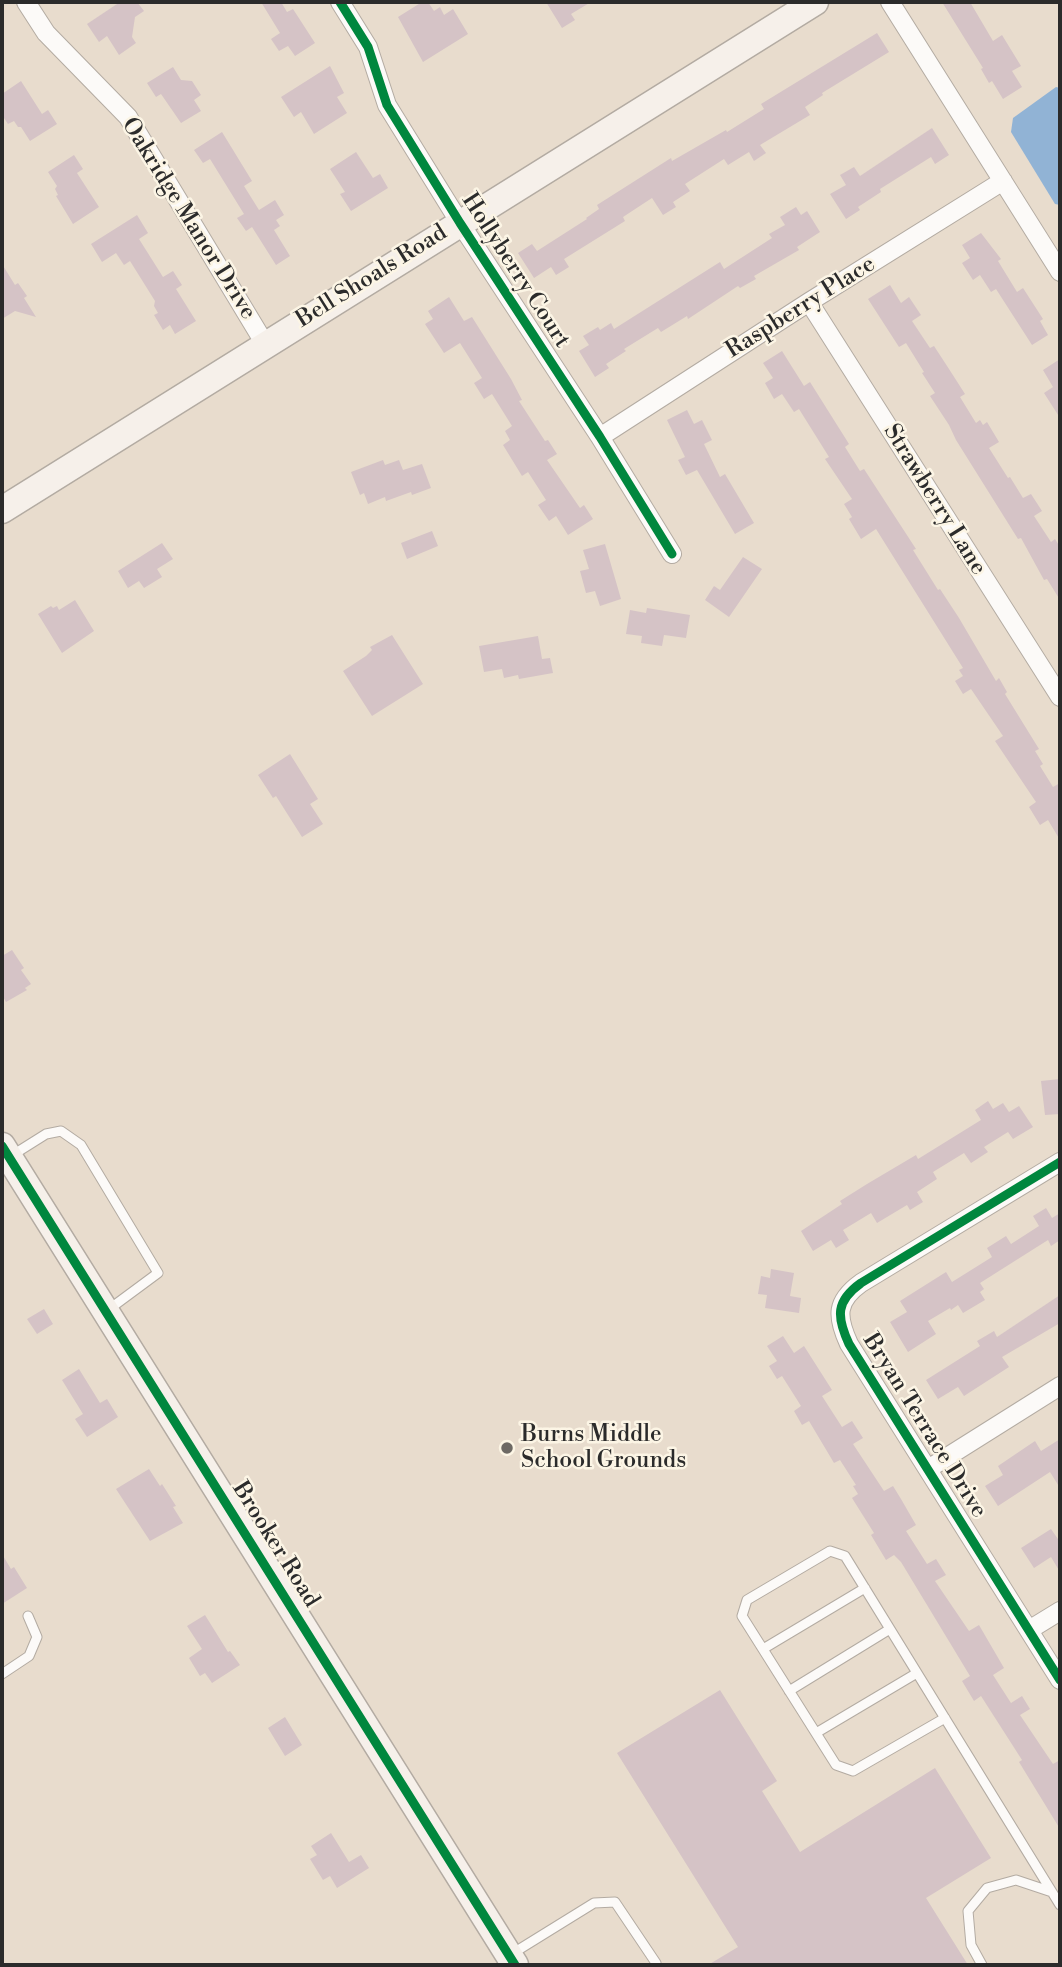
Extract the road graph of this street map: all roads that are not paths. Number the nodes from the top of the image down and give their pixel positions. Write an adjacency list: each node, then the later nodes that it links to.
1 (26, 2): 9 (street, Oakridge Manor Drive)
2 (340, 2): 6 (street, Hollyberry Court)
3 (890, 2): 5 (street)
4 (812, 3): 6 (main road, Bell Shoals Road)
5 (1003, 181): 7 (street); 8 (street, Raspberry Place)
6 (460, 223): 9 (main road, Bell Shoals Road); 10 (street, Hollyberry Court)
7 (1060, 272)
8 (808, 302): 10 (street, Raspberry Place); 13 (street, Strawberry Lane)
9 (265, 344): 11 (main road, Bell Shoals Road)
10 (600, 437): 12 (street, Hollyberry Court)
11 (2, 510)
12 (672, 554)
13 (1060, 697)
14 (5, 1152): 16 (main road, Brooker Road); 16 (lane)
15 (1060, 1162): 18 (street, Bryan Terrace Drive)
16 (106, 1311): 33 (main road, Brooker Road)
17 (1060, 1386): 18 (street, Bryan Terrace Drive)
18 (928, 1469): 23 (street, Bryan Terrace Drive)
19 (865, 1588): 22 (lane); 24 (lane); 24 (lane)
20 (1060, 1611): 23 (street)
21 (29, 1616): 26 (lane)
22 (890, 1629): 25 (lane); 28 (lane)
23 (1029, 1630): 27 (street, Bryan Terrace Drive)
24 (763, 1649): 28 (lane)
25 (917, 1673): 29 (lane); 30 (lane)
26 (2, 1674)
27 (1060, 1680)
28 (789, 1691): 30 (lane)
29 (945, 1718): 30 (lane); 31 (lane)
30 (816, 1733)
31 (1052, 1892): 32 (lane); 35 (lane)
32 (1060, 1905)
33 (512, 1960): 34 (lane)
34 (655, 1965)
35 (982, 1965)

